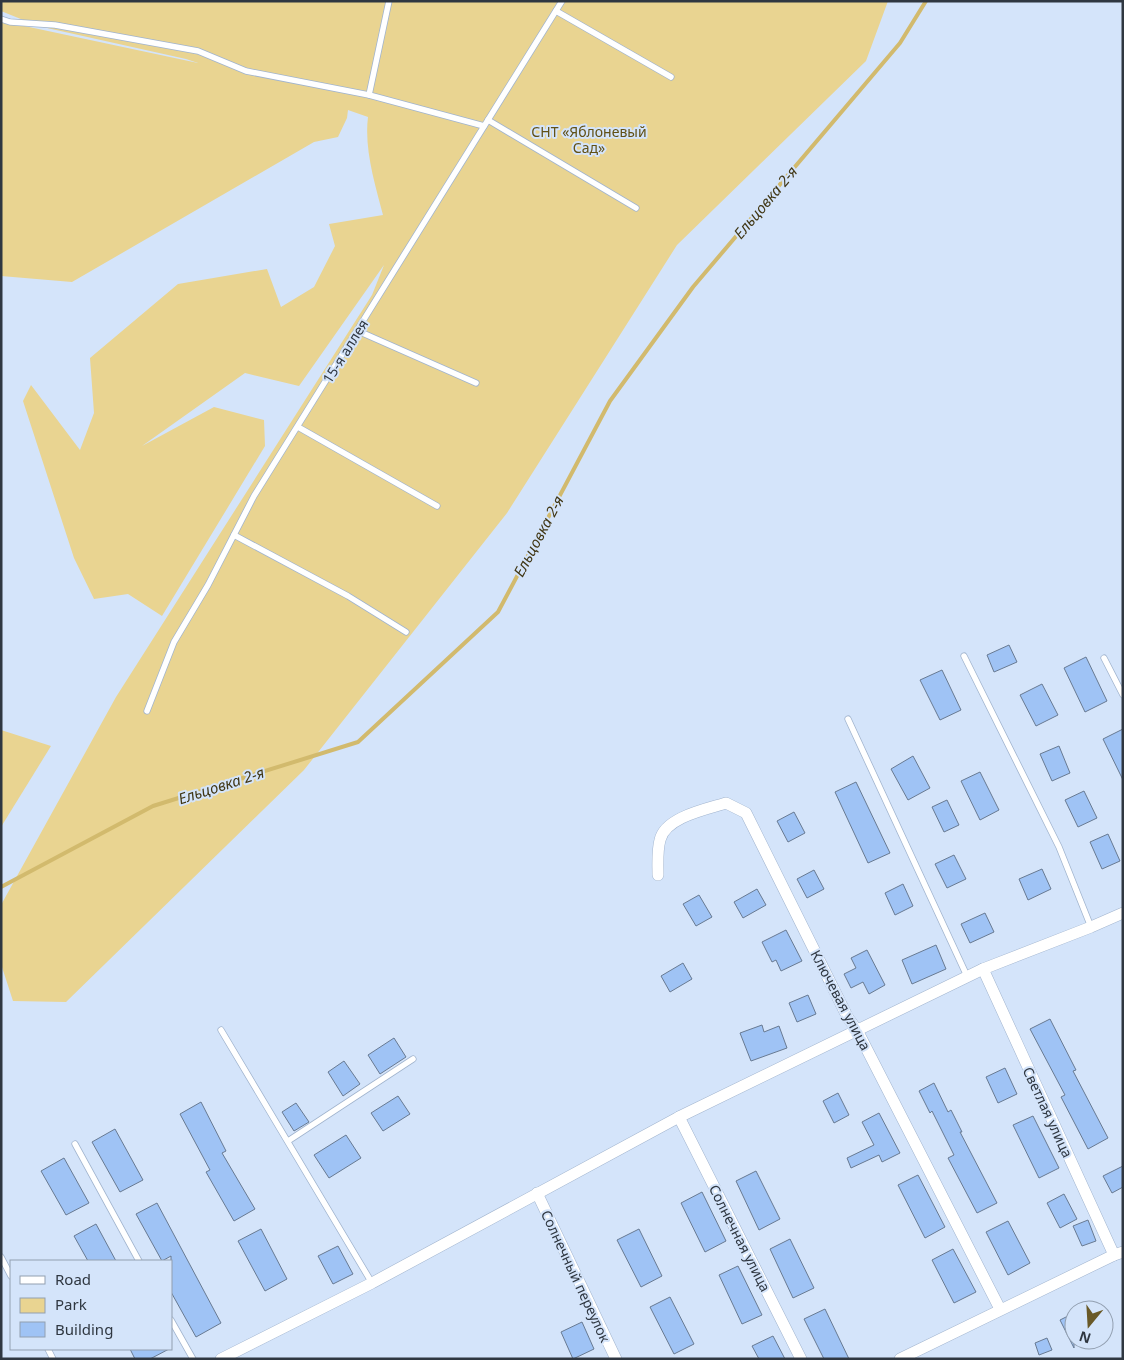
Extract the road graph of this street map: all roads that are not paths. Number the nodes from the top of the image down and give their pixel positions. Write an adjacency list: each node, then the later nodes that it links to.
1 (389, 1): 6 (lane)
2 (562, 1): 3 (lane, 15-я аллея)
3 (556, 11): 5 (lane); 7 (lane, 15-я аллея)
4 (1, 19): 6 (lane)
5 (671, 77)
6 (369, 95): 8 (lane)
7 (488, 120): 8 (lane, 15-я аллея); 9 (lane)
8 (484, 126): 10 (lane, 15-я аллея)
9 (636, 208)
10 (358, 331): 11 (lane); 12 (lane, 15-я аллея)
11 (476, 383)
12 (298, 427): 13 (lane); 14 (lane, 15-я аллея)
13 (437, 506)
14 (234, 535): 15 (lane); 19 (lane, 15-я аллея)
15 (406, 632)
16 (964, 656): 23 (lane)
17 (1104, 658): 18 (lane)
18 (1123, 695)
19 (147, 711)
20 (848, 719): 25 (lane)
21 (658, 875): 27 (street, Ключевая улица)
22 (1123, 913): 23 (street)
23 (1091, 927): 24 (street)
24 (983, 969): 25 (street); 33 (street, Светлая улица)
25 (967, 976): 27 (street)
26 (221, 1030): 30 (lane)
27 (857, 1030): 29 (street); 38 (street, Ключевая улица)
28 (413, 1059): 30 (lane)
29 (679, 1117): 32 (street); 43 (street, Солнечная улица)
30 (288, 1141): 37 (lane)
31 (75, 1144): 35 (lane)
32 (537, 1193): 37 (street); 42 (street, Солнечный переулок)
33 (1118, 1254): 38 (street)
34 (1, 1257): 36 (lane)
35 (138, 1260)
36 (10, 1274)
37 (372, 1283): 41 (street)
38 (1000, 1309): 44 (street)
39 (172, 1322): 40 (lane)
40 (193, 1359)
41 (221, 1359)
42 (616, 1359)
43 (801, 1359)
44 (900, 1359)

